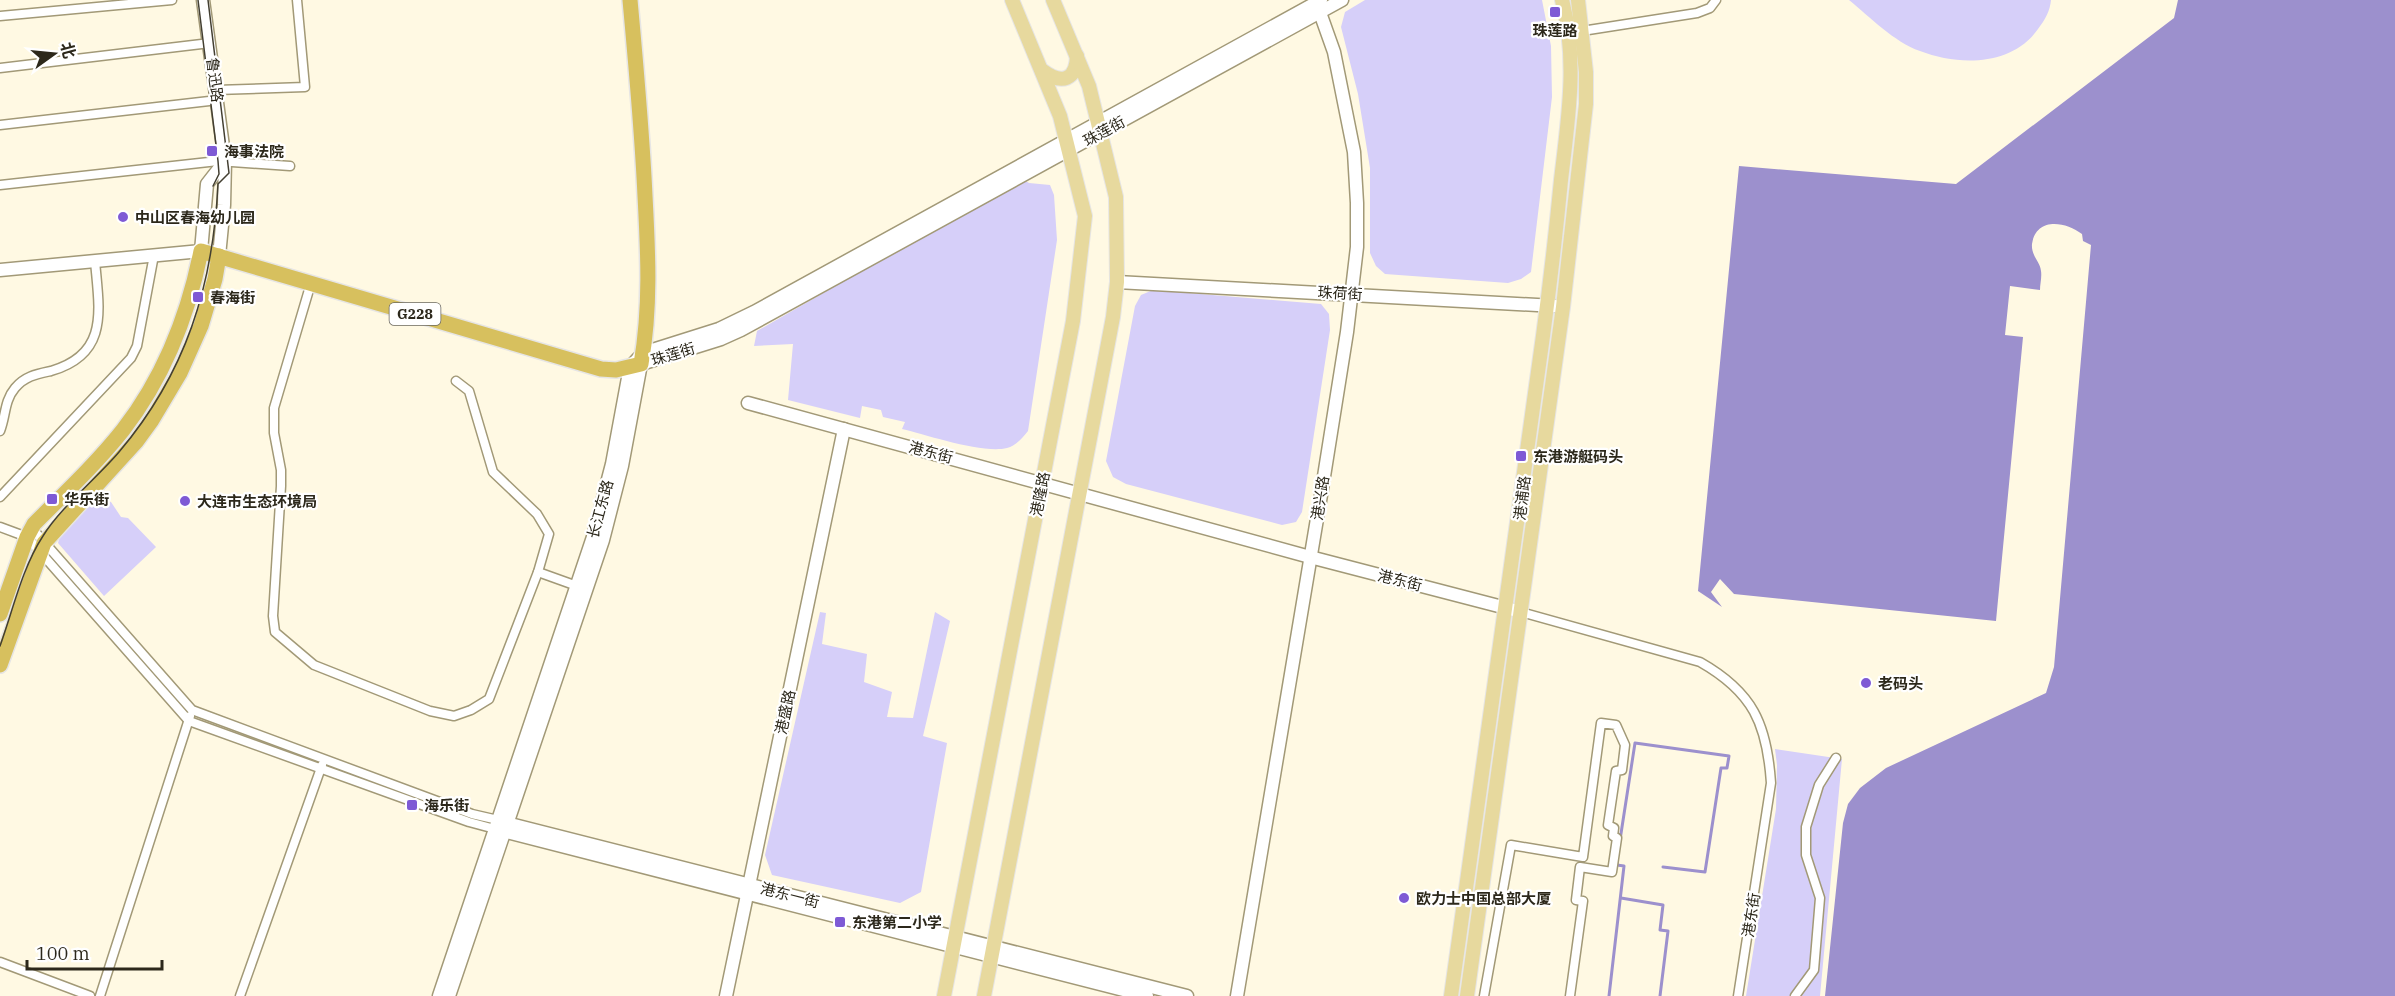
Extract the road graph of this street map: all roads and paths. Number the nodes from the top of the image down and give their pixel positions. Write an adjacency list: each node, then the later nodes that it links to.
1 (172, 0): 13 (street)
2 (203, 0): 15 (main road, 鲁迅路)
3 (297, 0): 19 (street)
4 (621, 0): 36 (highway, 长江东路)
5 (630, 0): 36 (highway, 长江东路)
6 (1012, 0): 18 (main road, 港隆路)
7 (1053, 0): 16 (main road)
8 (1342, 0): 12 (main road, 珠莲街)
9 (1562, 0): 34 (main road, 港浦路)
10 (1578, 0): 14 (main road, 港浦路)
11 (1716, 0): 14 (street)
12 (1318, 4): 21 (main road, 珠莲街); 33 (main road, 港兴路)
13 (0, 16)
14 (1582, 31): 35 (main road, 港浦路)
15 (210, 43): 17 (street); 19 (main road, 鲁迅路)
16 (1077, 56): 18 (main road); 21 (main road)
17 (0, 68)
18 (1043, 71): 22 (main road, 港隆路)
19 (217, 95): 20 (street); 23 (main road, 鲁迅路)
20 (0, 125)
21 (1099, 128): 22 (main road, 珠莲街); 31 (main road)
22 (1068, 146): 36 (main road, 珠莲街); 41 (main road, 港隆路)
23 (225, 161): 24 (street); 25 (street); 26 (main road); 28 (main road, 鲁迅路)
24 (290, 166)
25 (0, 185)
26 (201, 250): 27 (main road); 28 (highway, G228); 45 (highway)
27 (154, 255): 29 (main road); 43 (street)
28 (219, 256): 32 (highway, G228); 46 (highway)
29 (95, 261): 30 (main road); 40 (street)
30 (0, 270)
31 (1117, 282): 33 (main road, 珠荷街); 42 (main road)
32 (311, 283): 36 (highway, G228); 48 (street)
33 (1351, 294): 34 (main road, 珠荷街); 47 (main road, 港兴路)
34 (1547, 305): 35 (main road, 珠荷街); 50 (main road, 港浦路)
35 (1563, 307): 51 (main road, 港浦路)
36 (638, 361): 49 (main road, 长江东路); 59 (main road, 长江东路)
37 (456, 381): 48 (street)
38 (748, 403): 39 (main road, 港东街)
39 (844, 429): 41 (main road, 港东街); 60 (main road, 港盛路)
40 (0, 431)
41 (1042, 482): 42 (main road, 港东街); 61 (main road, 港隆路)
42 (1080, 493): 47 (main road, 港东街); 62 (main road)
43 (0, 497)
44 (0, 527): 45 (street)
45 (27, 537): 46 (street); 52 (highway)
46 (42, 547): 53 (highway); 54 (street); 55 (street)
47 (1310, 557): 50 (main road, 港东街); 74 (main road, 港兴路)
48 (538, 572): 49 (street)
49 (577, 586): 59 (main road, 长江东路)
50 (1507, 608): 51 (main road, 港东街); 75 (main road, 港浦路)
51 (1521, 612): 76 (main road, 港浦路); 79 (street, 港东街)
52 (0, 614)
53 (0, 664)
54 (192, 710): 55 (street); 57 (street)
55 (189, 721): 58 (street); 65 (street)
56 (1836, 758): 80 (street)
57 (324, 759): 58 (street); 59 (street)
58 (321, 768): 59 (street); 66 (street)
59 (501, 826): 60 (main road, 港东一街); 67 (main road, 长江东路); 68 (main road, 长江东路)
60 (748, 889): 61 (main road, 港东一街); 69 (main road, 港盛路)
61 (954, 942): 62 (main road, 港东一街); 70 (main road, 港隆路)
62 (992, 952): 71 (main road); 72 (main road, 港东一街); 73 (main road, 港东一街)
63 (0, 962): 64 (street)
64 (90, 996)
65 (100, 996)
66 (240, 996)
67 (439, 996)
68 (449, 996)
69 (726, 996)
70 (944, 996)
71 (984, 996)
72 (1147, 996)
73 (1187, 996)
74 (1237, 996)
75 (1451, 996)
76 (1467, 996)
77 (1484, 996): 78 (street)
78 (1570, 996)
79 (1738, 996)
80 (1795, 996)

